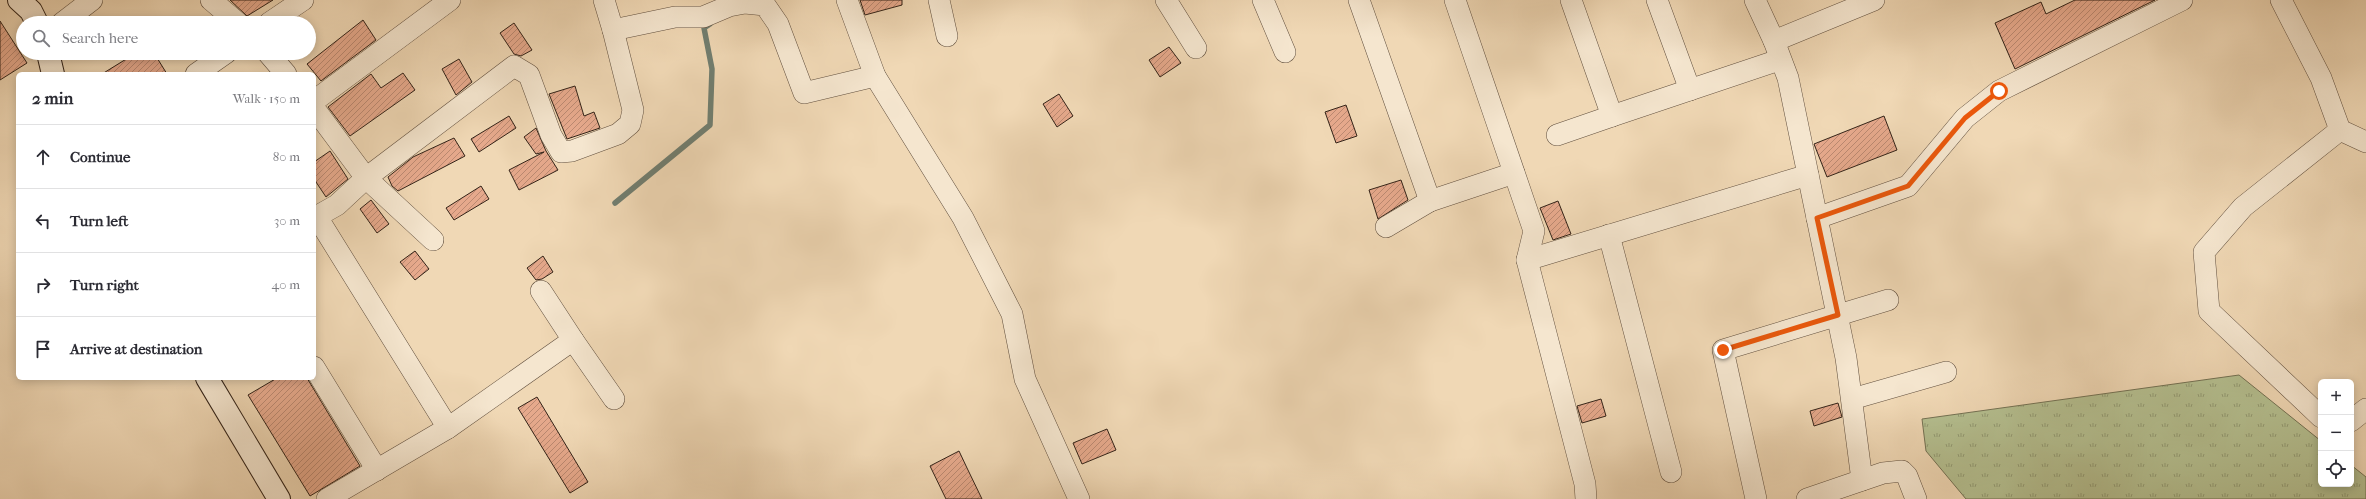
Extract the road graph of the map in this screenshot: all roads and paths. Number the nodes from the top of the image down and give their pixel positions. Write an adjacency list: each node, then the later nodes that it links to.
1 (19, 0): 20 (main road)
2 (92, 0): 21 (street)
3 (211, 0): 22 (street)
4 (303, 0): 23 (street)
5 (450, 0): 37 (street)
6 (604, 0): 24 (street)
7 (848, 0): 35 (street)
8 (939, 0): 25 (street)
9 (1166, 0): 26 (street)
10 (1263, 0): 28 (street)
11 (1359, 0): 46 (street)
12 (1455, 0): 43 (street)
13 (1571, 0): 39 (street)
14 (1657, 0): 36 (street)
15 (1755, 0): 27 (street)
16 (2182, 0): 48 (street)
17 (2281, 0): 40 (street)
18 (746, 2): 24 (street); 35 (street)
19 (1861, 2): 27 (street)
20 (34, 16)
21 (71, 16)
22 (230, 16)
23 (279, 16)
24 (613, 30): 45 (street)
25 (947, 36)
26 (1196, 48)
27 (1776, 50): 36 (street); 44 (street)
28 (1285, 52)
29 (50, 60): 32 (main road)
30 (216, 60): 33 (street)
31 (274, 60): 34 (street)
32 (53, 72)
33 (199, 72)
34 (284, 72)
35 (875, 76): 73 (street)
36 (1690, 90): 39 (street)
37 (316, 100)
38 (316, 111): 45 (street)
39 (1612, 116): 41 (street)
40 (2340, 130): 42 (street); 64 (street)
41 (1557, 135)
42 (2366, 142)
43 (1514, 173): 46 (street); 53 (street)
44 (1808, 175): 48 (street); 51 (street)
45 (366, 178): 47 (street); 52 (street)
46 (1430, 201): 50 (street)
47 (316, 216)
48 (1817, 218): 56 (street)
49 (316, 219): 66 (street)
50 (1386, 227)
51 (1609, 235): 53 (street); 68 (street)
52 (433, 240)
53 (1527, 260): 74 (street)
54 (541, 291): 57 (street)
55 (1888, 300): 56 (street)
56 (1838, 315): 62 (street); 75 (street)
57 (573, 340): 61 (street); 66 (street)
58 (316, 370): 67 (street)
59 (1946, 372): 62 (street)
60 (208, 380): 71 (main road)
61 (614, 399)
62 (1852, 399): 69 (street)
63 (2366, 409): 65 (street)
64 (2319, 415)
65 (2354, 419)
66 (448, 428): 67 (street)
67 (377, 470): 72 (street)
68 (1671, 472)
69 (1862, 480): 70 (street); 77 (street)
70 (1830, 496): 76 (street)
71 (279, 499)
72 (327, 499)
73 (1079, 499)
74 (1586, 499)
75 (1756, 499)
76 (1806, 499)
77 (1916, 499)

